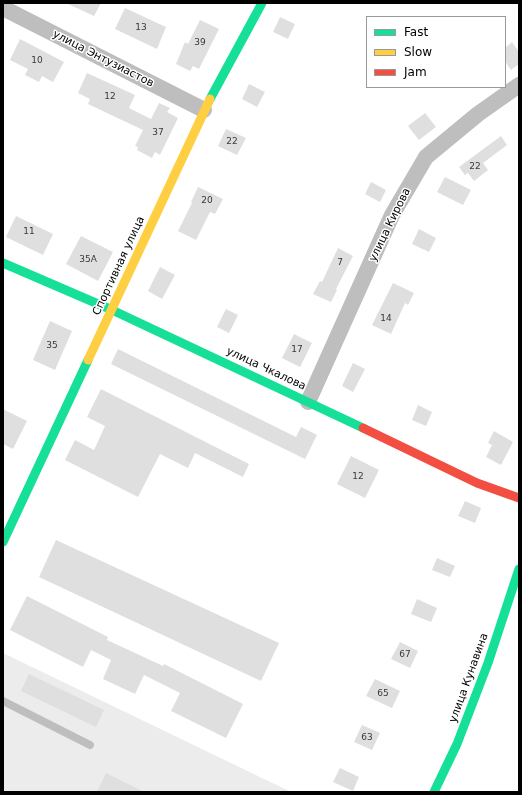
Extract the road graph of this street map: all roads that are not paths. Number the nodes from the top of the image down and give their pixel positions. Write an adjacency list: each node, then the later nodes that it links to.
1 (262, 3): 4 (street, Спортивная улица)
2 (3, 8): 4 (street, улица Энтузиастов)
3 (519, 85): 7 (street, улица Кирова)
4 (204, 110): 6 (street, Спортивная улица)
5 (3, 263): 6 (street, улица Чкалова)
6 (112, 310): 7 (street, улица Чкалова); 9 (street, Спортивная улица)
7 (308, 402): 8 (street, улица Чкалова)
8 (519, 498)
9 (3, 542)
10 (519, 569): 13 (street, улица Кунавина)
11 (3, 701): 12 (lane)
12 (90, 745)
13 (434, 792)

